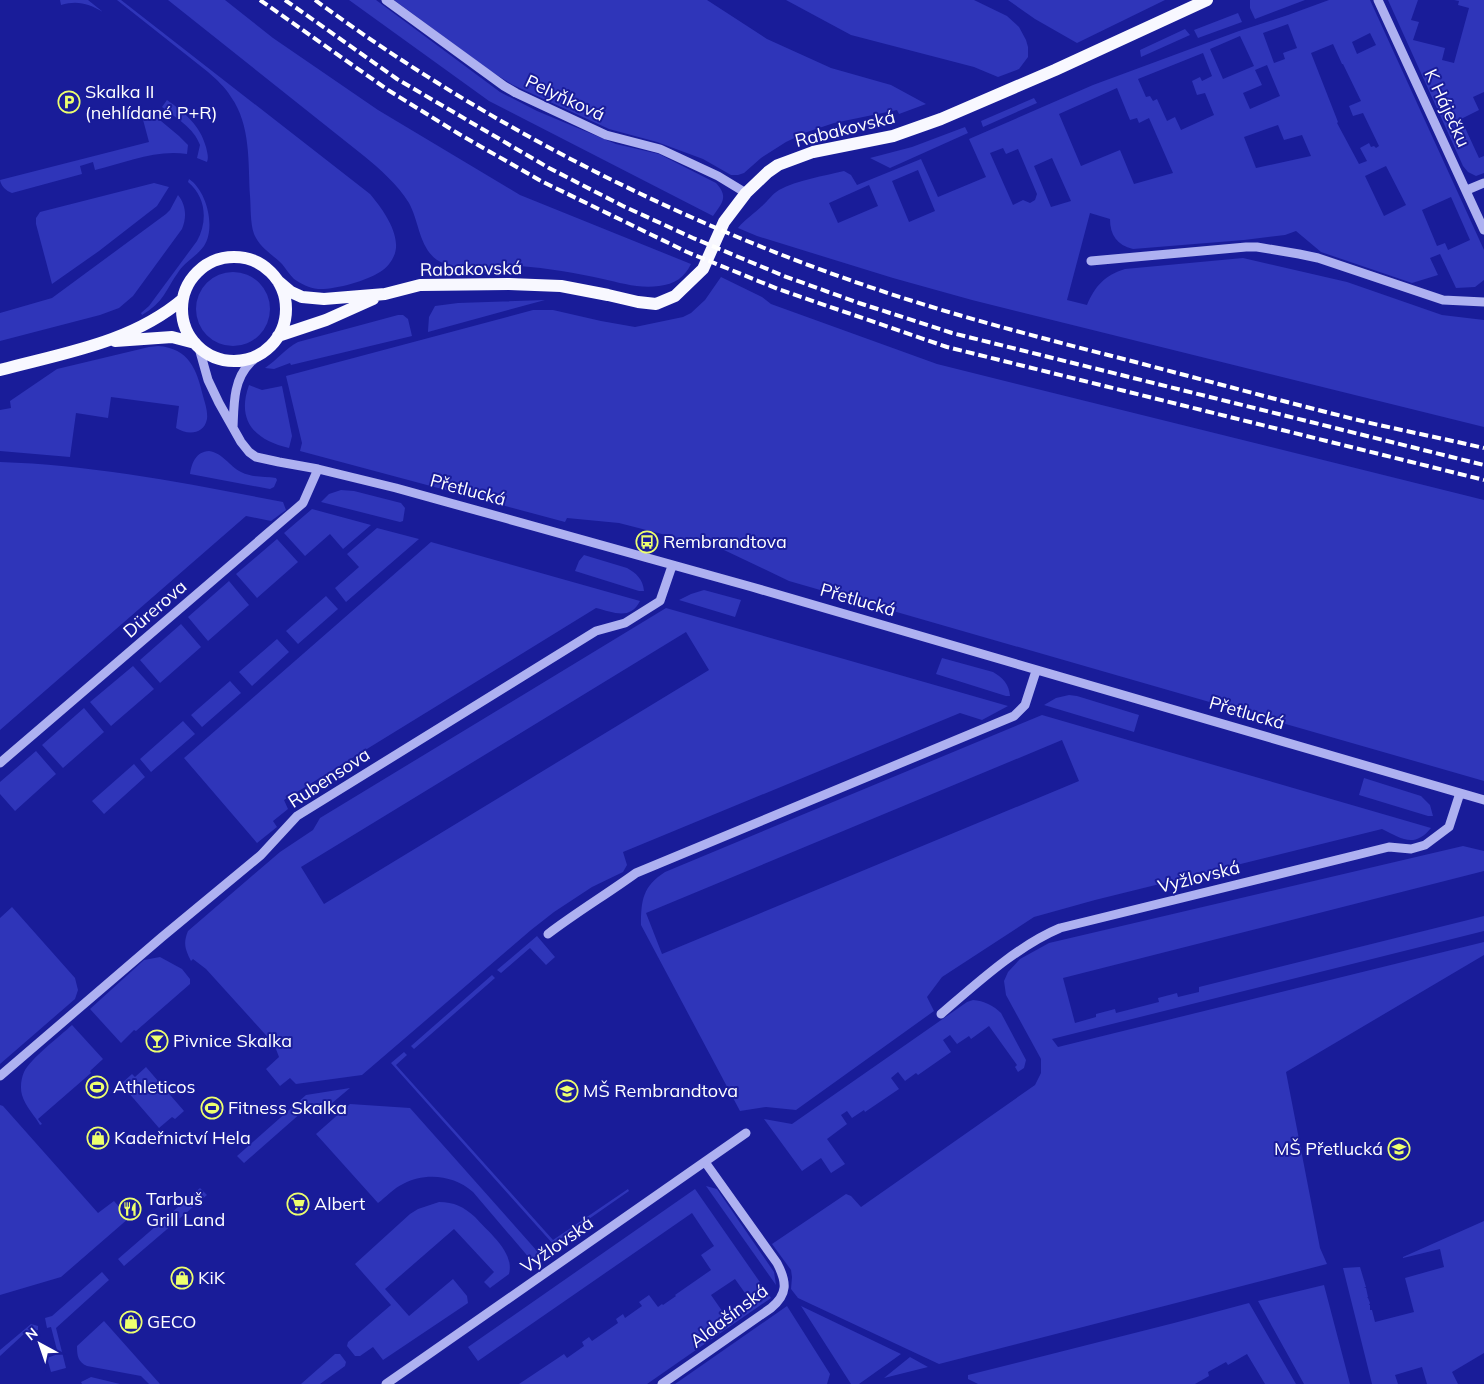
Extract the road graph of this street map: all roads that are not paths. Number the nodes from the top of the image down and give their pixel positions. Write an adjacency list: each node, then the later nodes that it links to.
1 (386, 0): 6 (street, Pelyňková)
2 (1207, 0): 6 (main road, Rabakovská)
3 (1378, 0): 5 (street, K Háječku)
4 (1484, 183): 5 (street)
5 (1467, 190): 7 (street, K Háječku)
6 (746, 194): 10 (main road, Rabakovská)
7 (1484, 230)
8 (1091, 261): 12 (street)
9 (278, 281): 10 (main road, Rabakovská); 11 (main road, Přetlucká); 13 (main road, Přetlucká)
10 (385, 294): 13 (main road, Rabakovská)
11 (183, 300): 14 (main road, Přetlucká); 15 (main road, Přetlucká)
12 (1484, 302)
13 (278, 336): 16 (main road, Přetlucká)
14 (107, 342): 15 (main road, Přetlucká); 17 (main road, Přetlucká)
15 (197, 345): 16 (main road, Přetlucká); 18 (street, Přetlucká)
16 (266, 350): 18 (street, Přetlucká)
17 (0, 370)
18 (233, 428): 19 (street, Přetlucká)
19 (318, 469): 20 (street, Přetlucká); 22 (street, Dürerova)
20 (672, 566): 21 (street, Přetlucká); 27 (street, Rubensova)
21 (1036, 671): 23 (street, Přetlucká); 25 (street)
22 (0, 763)
23 (1460, 792): 24 (street, Přetlucká); 26 (street, Vyžlovská)
24 (1484, 800)
25 (548, 934)
26 (941, 1014)
27 (0, 1076)
28 (746, 1133): 29 (street, Vyžlovská)
29 (705, 1162): 30 (street, Vyžlovská); 31 (street, Aldašínská)
30 (386, 1384)
31 (662, 1384)

